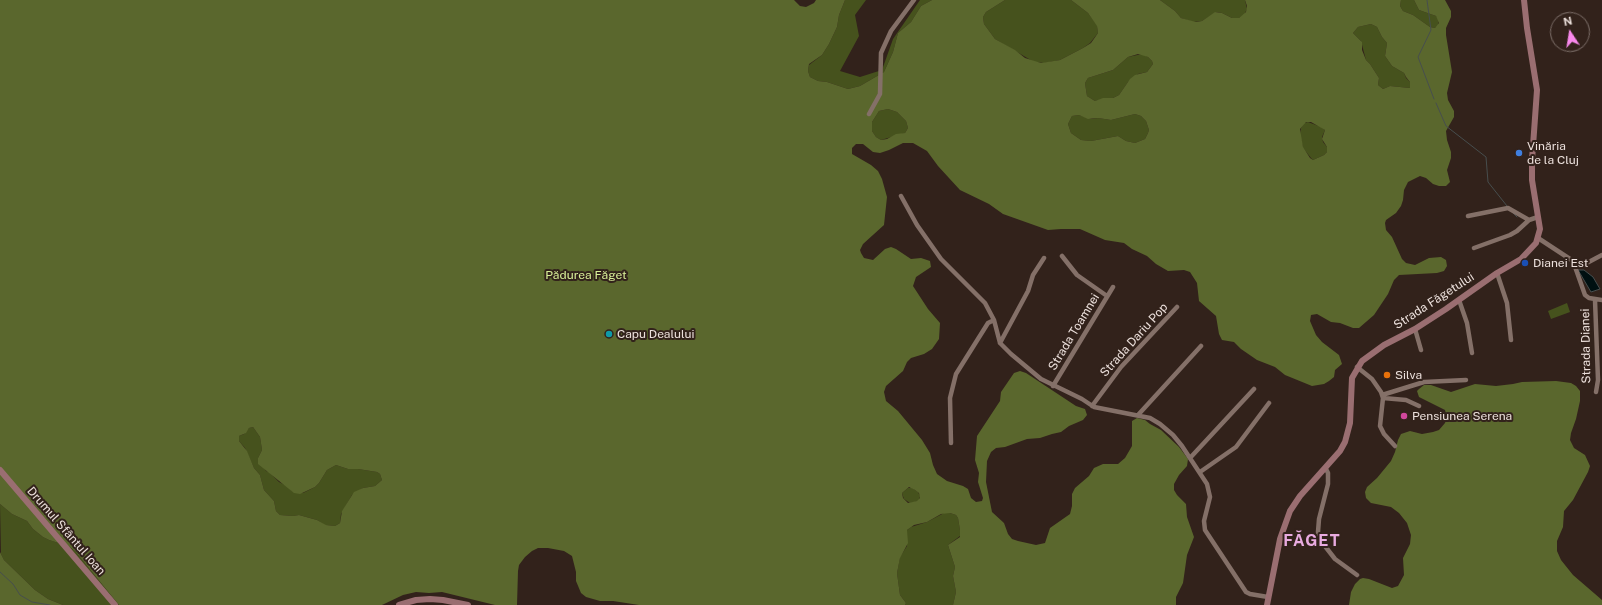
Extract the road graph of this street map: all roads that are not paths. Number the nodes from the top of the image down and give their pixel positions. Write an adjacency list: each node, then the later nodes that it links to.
1 (914, 0): 3 (street)
2 (1524, 0): 6 (main road)
3 (869, 114)
4 (901, 196): 21 (street)
5 (1468, 216): 7 (street)
6 (1538, 217): 7 (street); 8 (main road)
7 (1530, 220): 9 (street)
8 (1538, 238): 13 (street); 14 (main road, Strada Făgetului)
9 (1474, 248)
10 (1602, 255): 13 (street)
11 (1062, 256): 16 (street)
12 (1044, 258): 24 (street)
13 (1573, 261): 18 (street, Strada Dianei)
14 (1497, 273): 17 (main road, Strada Făgetului); 23 (street)
15 (1113, 287): 16 (street, Strada Toamnei)
16 (1107, 296): 30 (street, Strada Toamnei)
17 (1459, 300): 22 (main road, Strada Făgetului); 27 (street)
18 (1595, 300): 19 (street, Strada Dianei); 32 (street, Strada Dianei)
19 (1602, 300)
20 (1177, 307): 35 (street, Strada Dariu Pop)
21 (994, 320): 24 (street); 38 (street)
22 (1415, 328): 26 (street); 28 (main road, Strada Făgetului)
23 (1511, 340)
24 (1000, 343): 30 (street)
25 (1201, 346): 37 (street)
26 (1421, 350)
27 (1472, 353)
28 (1357, 367): 33 (street); 41 (main road)
29 (1466, 380): 33 (street)
30 (1053, 386): 35 (street)
31 (1254, 390): 40 (street)
32 (1596, 392)
33 (1383, 396): 36 (street); 39 (street)
34 (1269, 403): 43 (street)
35 (1092, 406): 37 (street)
36 (1419, 406)
37 (1138, 416): 40 (street)
38 (951, 443)
39 (1395, 446)
40 (1190, 458): 43 (street)
41 (1326, 469): 44 (street); 45 (main road)
42 (0, 470): 46 (main road, Drumul Sfântul Ioan)
43 (1200, 472): 45 (street)
44 (1356, 576)
45 (1268, 597): 49 (main road)
46 (115, 605)
47 (400, 605): 48 (main road)
48 (468, 605)
49 (1267, 605)

